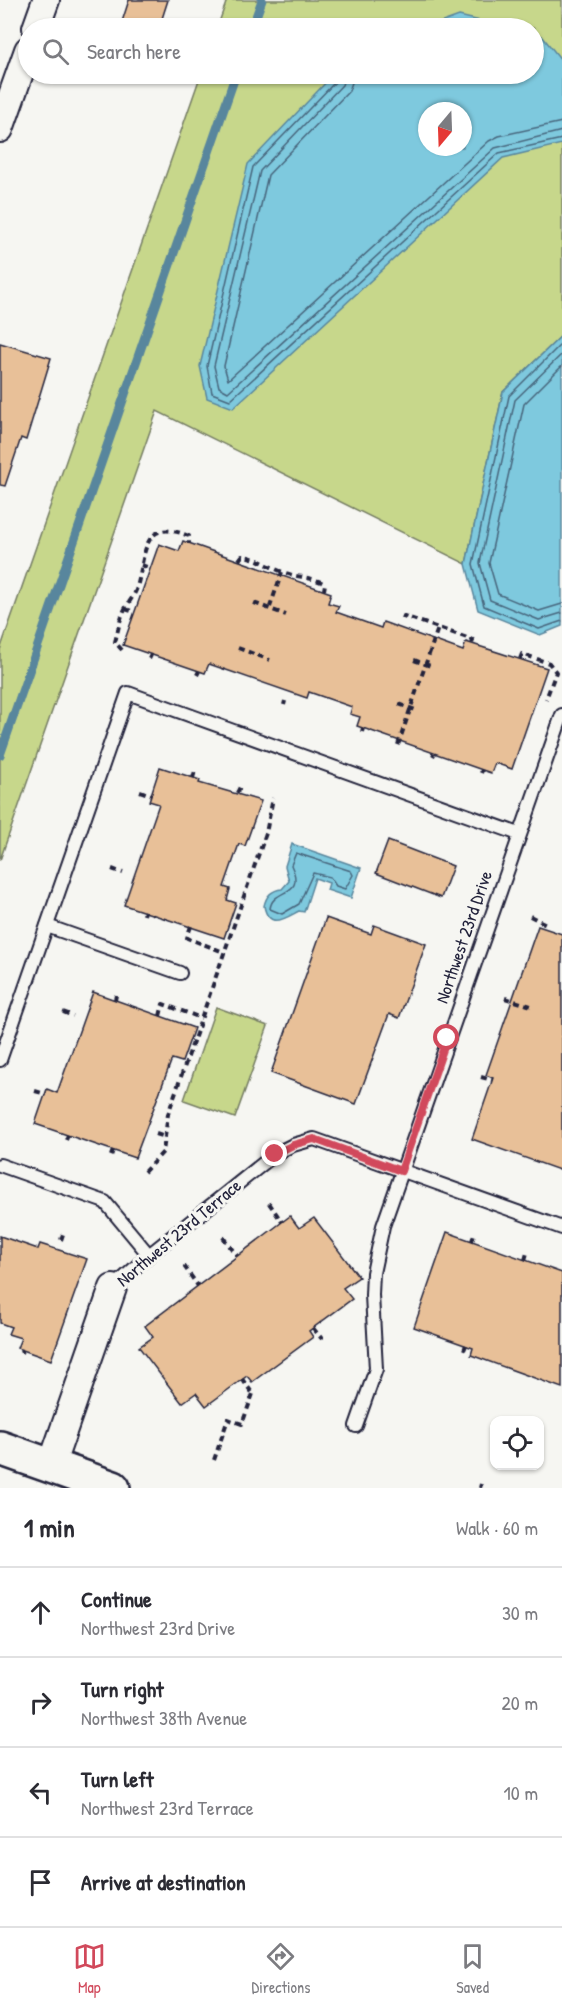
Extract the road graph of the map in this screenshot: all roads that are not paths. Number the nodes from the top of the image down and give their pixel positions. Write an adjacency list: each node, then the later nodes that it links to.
1 (46, 0): 2 (street)
2 (40, 18)
3 (18, 78): 4 (street)
4 (0, 129)
5 (562, 715): 6 (lane, Northwest 23rd Drive)
6 (519, 834): 7 (lane); 11 (lane, Northwest 23rd Drive)
7 (46, 926): 8 (lane); 9 (lane)
8 (180, 973)
9 (0, 1060)
10 (0, 1165): 13 (lane)
11 (401, 1171): 12 (lane); 13 (lane, Northwest 23rd Terrace); 15 (lane, Northwest 23rd Drive)
12 (562, 1228)
13 (149, 1255): 14 (lane, Northwest 23rd Terrace)
14 (113, 1288): 17 (street, Northwest 23rd Terrace)
15 (356, 1426)
16 (0, 1448): 17 (main road)
17 (51, 1466): 18 (main road)
18 (113, 1488)

